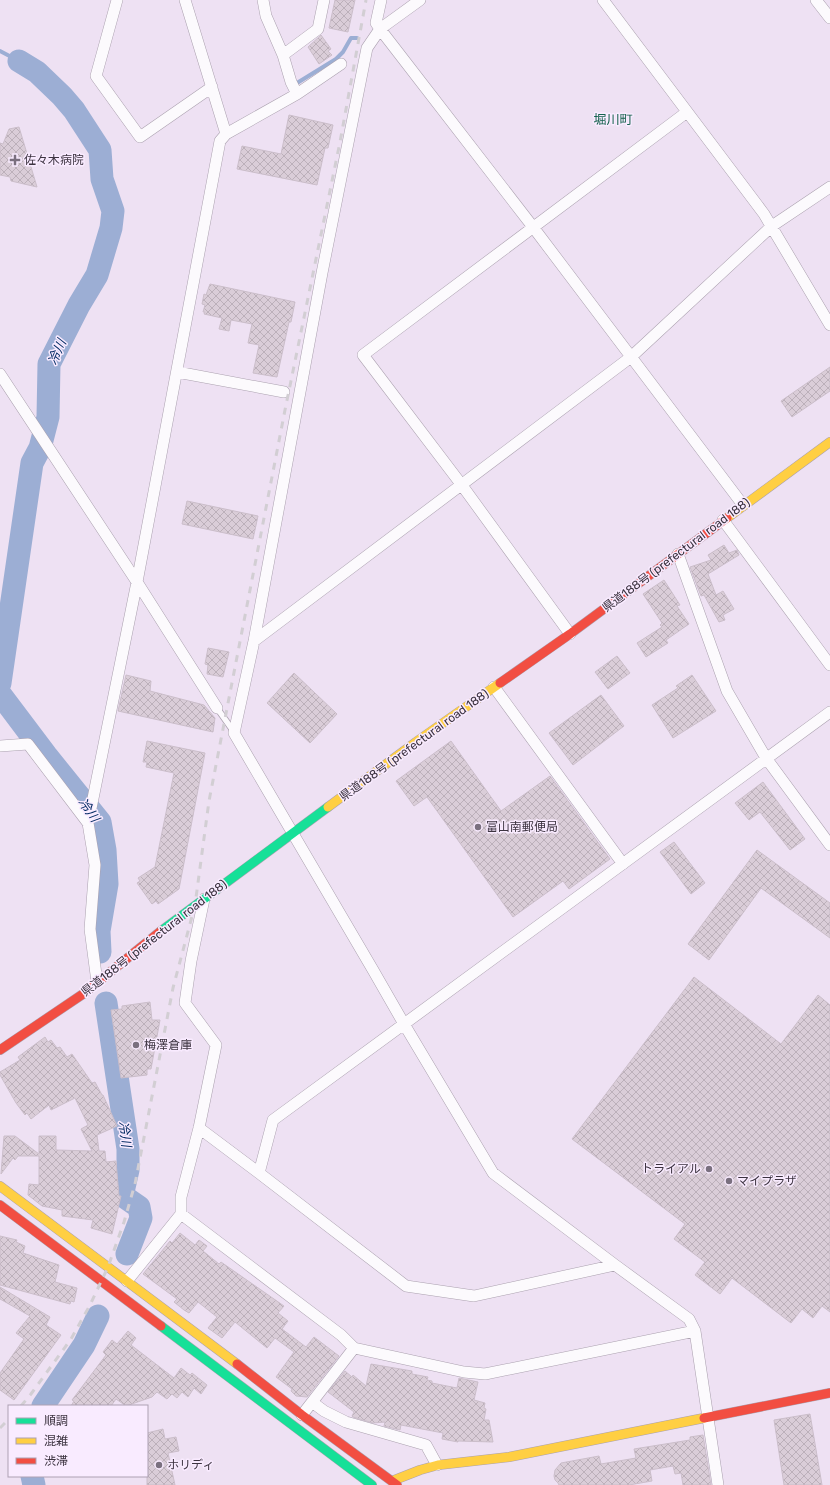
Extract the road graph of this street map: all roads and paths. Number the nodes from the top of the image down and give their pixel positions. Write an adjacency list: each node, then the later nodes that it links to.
1 (117, 0): 13 (street)
2 (185, 0): 13 (street)
3 (263, 0): 11 (street)
4 (324, 0): 11 (street)
5 (381, 0): 10 (street)
6 (420, 0): 10 (street)
7 (603, 0): 15 (street)
8 (816, 0): 9 (street)
9 (830, 18)
10 (380, 29): 19 (street); 32 (street)
11 (282, 55): 14 (street)
12 (341, 64): 14 (street)
13 (212, 87): 16 (street)
14 (297, 94): 16 (street)
15 (687, 112): 18 (street); 19 (street)
16 (226, 134): 22 (street)
17 (830, 187): 18 (street)
18 (772, 226): 20 (street); 21 (street)
19 (532, 227): 21 (street); 26 (street)
20 (830, 325)
21 (631, 357): 26 (street); 27 (street)
22 (177, 372): 24 (street); 30 (street)
23 (0, 374): 30 (street)
24 (284, 392)
25 (830, 442): 27 (street, 県道188号 (prefectural road 188))
26 (461, 484): 31 (street); 32 (street)
27 (743, 506): 28 (street, 県道188号 (prefectural road 188))
28 (723, 520): 29 (street, 県道188号 (prefectural road 188)); 33 (street)
29 (678, 554): 31 (street, 県道188号 (prefectural road 188)); 39 (street)
30 (137, 582): 35 (street); 40 (street)
31 (570, 634): 34 (street, 県道188号 (prefectural road 188))
32 (254, 641): 37 (street)
33 (830, 665)
34 (494, 687): 41 (street, 県道188号 (prefectural road 188)); 43 (street)
35 (217, 708): 37 (lane)
36 (830, 712): 39 (street)
37 (234, 733): 41 (street)
38 (0, 746): 40 (street)
39 (766, 758): 42 (street); 43 (street)
40 (88, 823): 45 (street)
41 (293, 832): 44 (street, 県道188号 (prefectural road 188)); 46 (street)
42 (830, 845)
43 (623, 864): 46 (street)
44 (204, 899): 45 (street, 県道188号 (prefectural road 188)); 48 (street)
45 (97, 982): 47 (street, 県道188号 (prefectural road 188))
46 (404, 1024): 49 (street); 53 (street)
47 (0, 1050)
48 (199, 1128): 49 (street); 52 (street)
49 (259, 1173): 53 (street)
50 (0, 1186): 54 (street)
51 (0, 1205): 63 (street)
52 (181, 1214): 54 (street); 56 (street)
53 (615, 1265): 55 (street)
54 (127, 1281): 59 (street)
55 (695, 1331): 56 (street); 60 (street)
56 (354, 1348): 58 (street)
57 (830, 1393): 60 (street)
58 (312, 1402): 59 (street); 61 (street)
59 (302, 1415): 62 (street)
60 (707, 1418): 61 (street); 64 (street)
61 (437, 1465): 62 (street)
62 (390, 1484)
63 (372, 1485)
64 (718, 1485)

